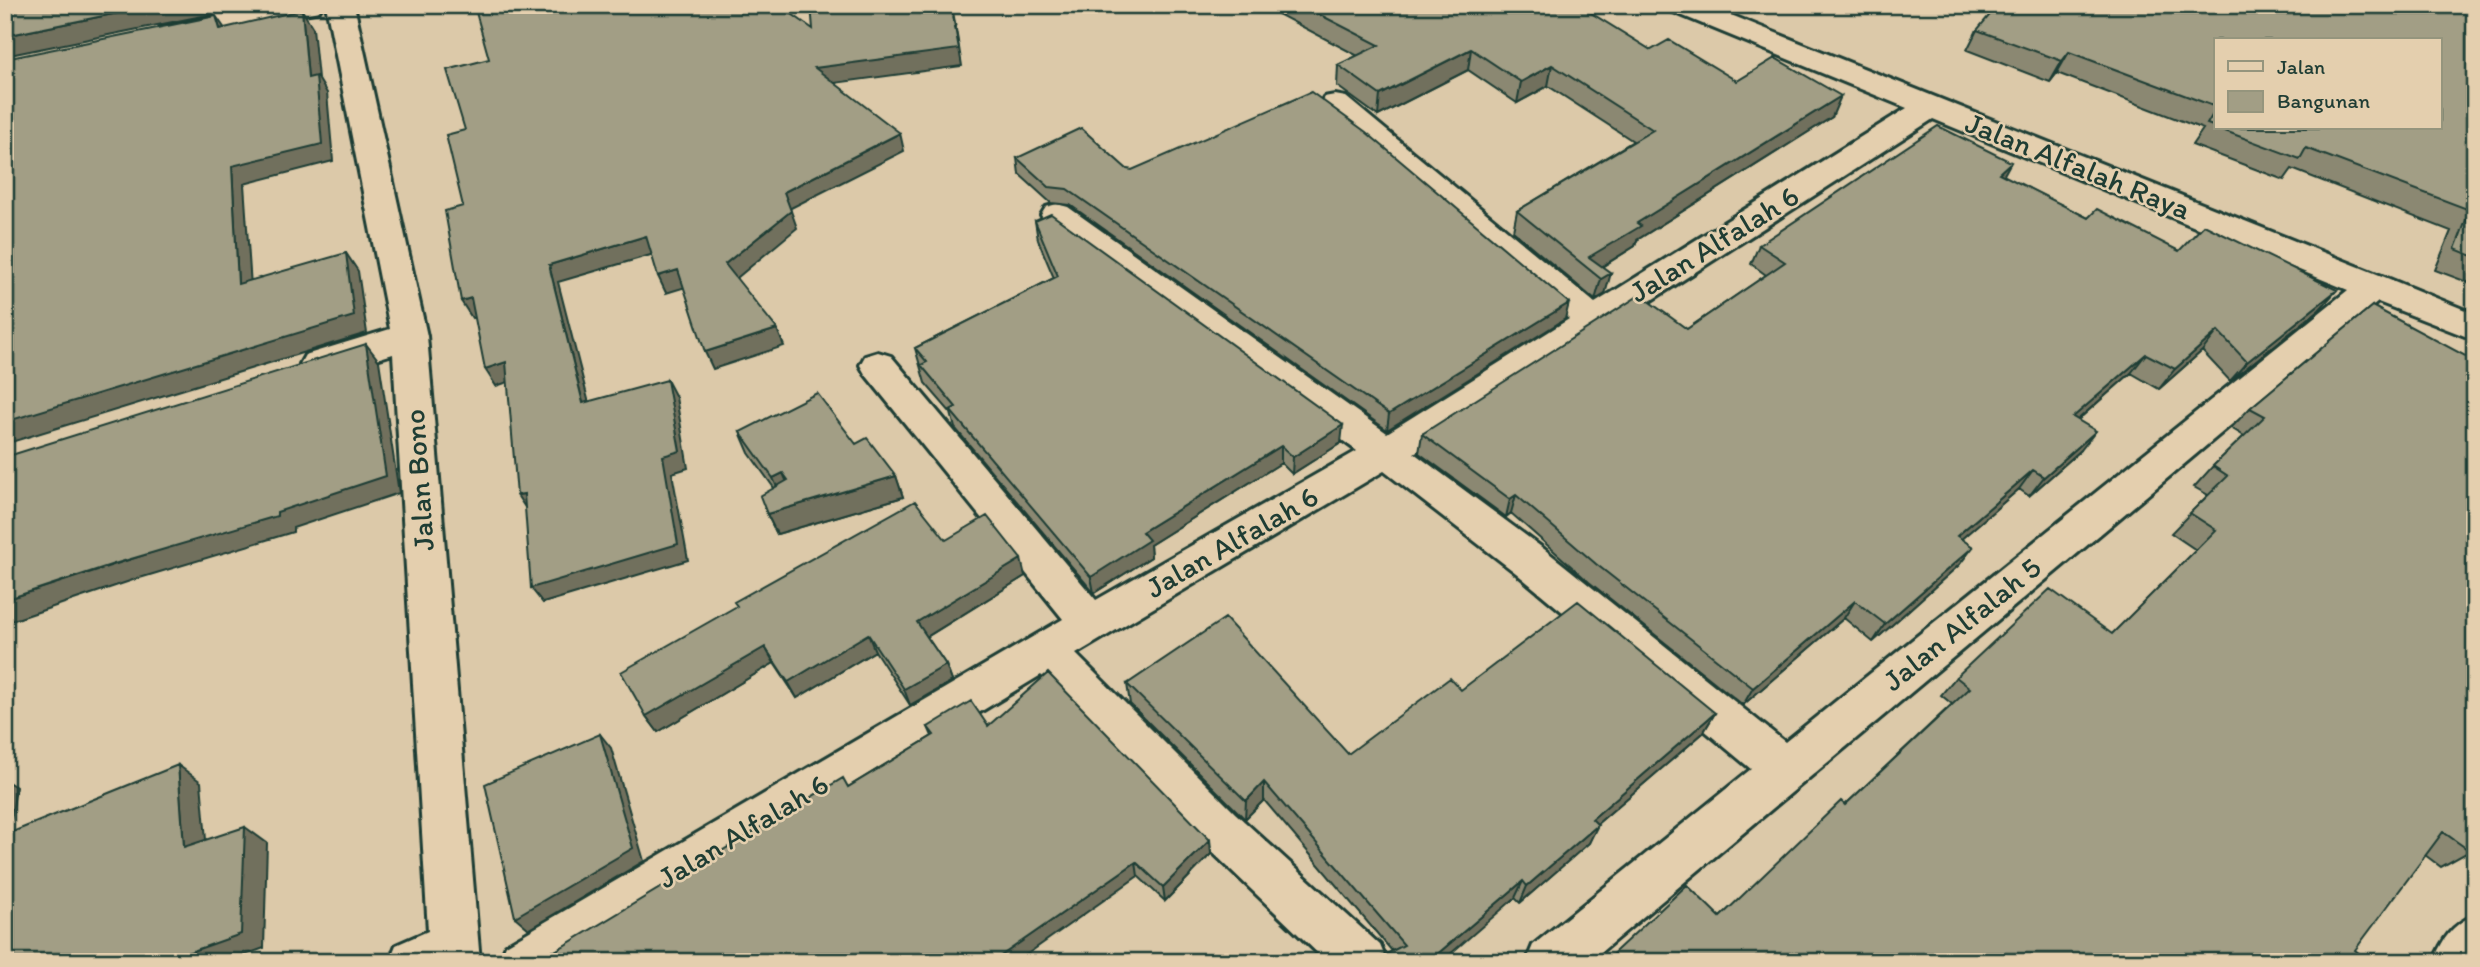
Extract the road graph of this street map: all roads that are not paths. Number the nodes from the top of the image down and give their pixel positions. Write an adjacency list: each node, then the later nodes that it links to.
1 (309, 5): 5 (street)
2 (340, 5): 14 (street, Jalan Bono)
3 (1681, 5): 9 (street, Jalan Alfalah Raya)
4 (2438, 5): 6 (street)
5 (228, 13): 7 (street)
6 (2475, 17)
7 (138, 40)
8 (1335, 104): 12 (street)
9 (1930, 107): 11 (street, Jalan Alfalah Raya); 12 (street, Jalan Alfalah 6)
10 (1057, 215): 17 (street)
11 (2375, 286): 13 (street, Jalan Alfalah Raya); 20 (street, Jalan Alfalah 5)
12 (1593, 320): 17 (street, Jalan Alfalah 6)
13 (2475, 328)
14 (408, 336): 16 (street); 22 (street, Jalan Bono)
15 (877, 365): 18 (street)
16 (291, 372)
17 (1386, 452): 18 (street, Jalan Alfalah 6); 20 (street)
18 (1091, 624): 19 (street, Jalan Alfalah 6)
19 (1045, 651): 23 (street, Jalan Alfalah 6); 24 (street)
20 (1785, 770): 25 (street, Jalan Alfalah 5)
21 (2475, 939): 26 (street)
22 (440, 957)
23 (523, 962)
24 (1363, 962)
25 (1550, 962)
26 (2457, 962)

